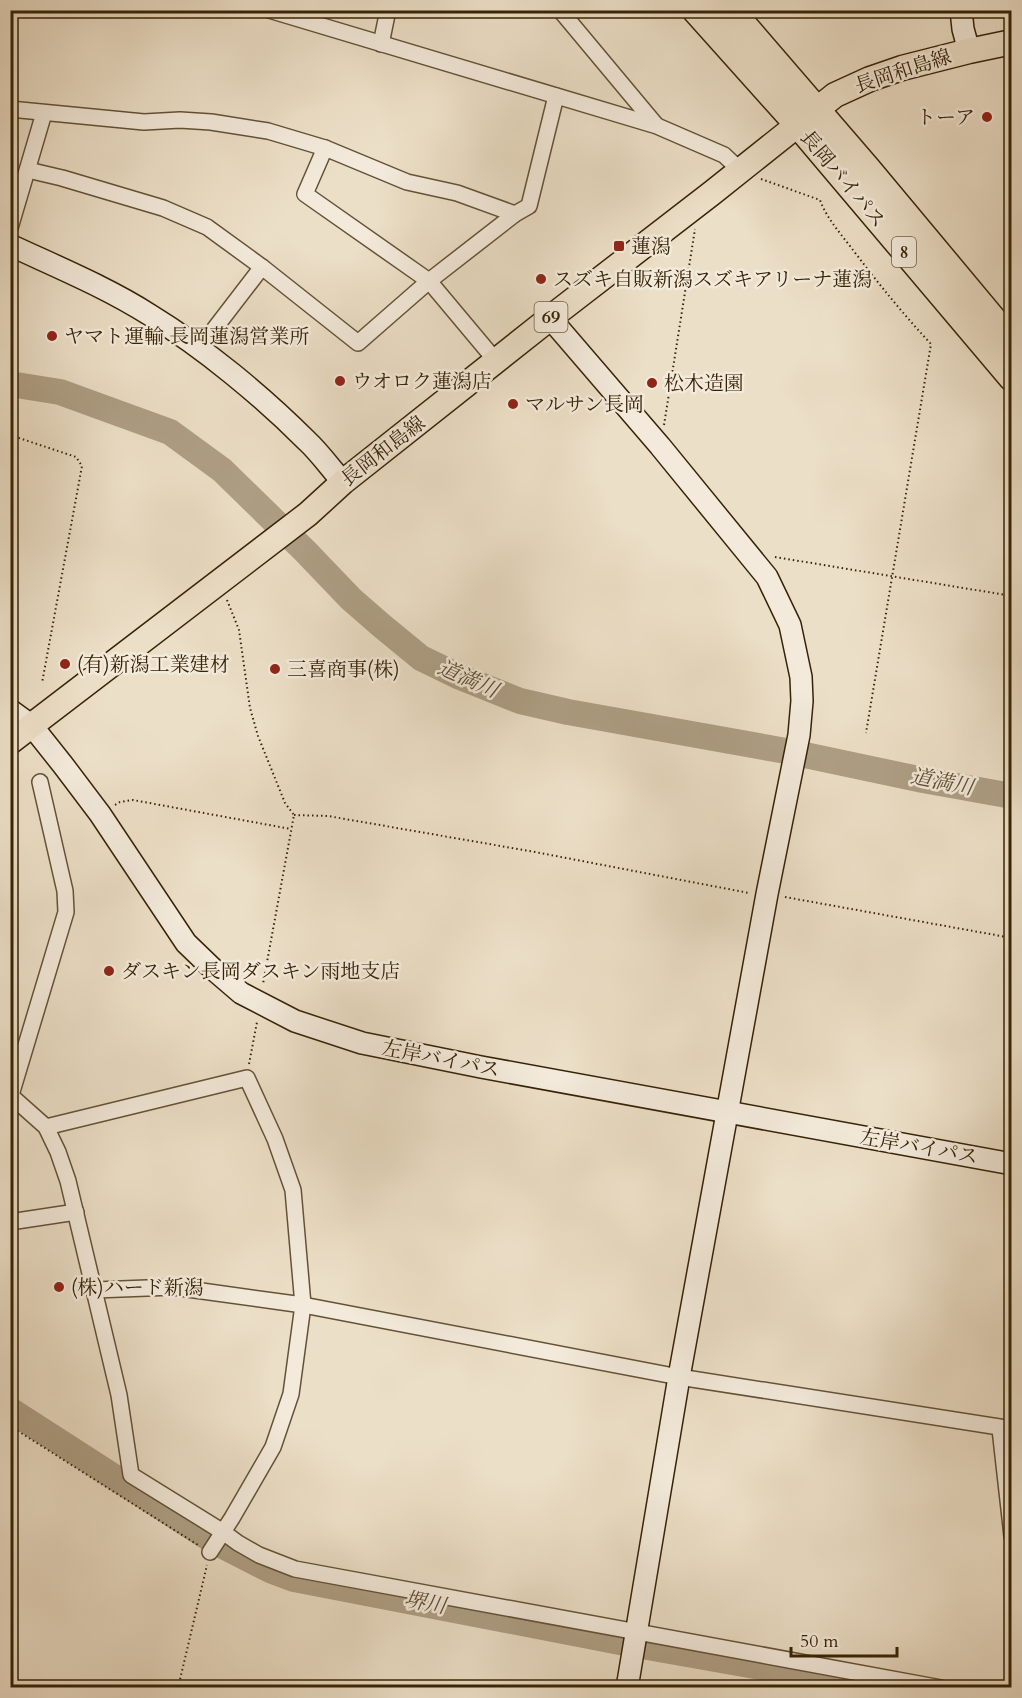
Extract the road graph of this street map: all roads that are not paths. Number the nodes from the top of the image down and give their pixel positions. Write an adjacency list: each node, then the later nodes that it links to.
1 (269, 10): 7 (street)
2 (388, 10): 7 (street)
3 (560, 10): 14 (street)
4 (696, 10): 13 (highway, 長岡バイパス / 8)
5 (730, 10): 13 (highway, 長岡バイパス / 8)
6 (961, 10): 9 (street)
7 (381, 44): 10 (street)
8 (1011, 44): 9 (main road, 長岡和島線 / 69)
9 (969, 51): 13 (main road, 長岡和島線 / 69)
10 (555, 96): 14 (street); 18 (street)
11 (10, 109): 12 (street)
12 (44, 113): 15 (street); 17 (street)
13 (808, 118): 16 (main road, 長岡和島線 / 69); 24 (highway, 長岡バイパス / 8); 27 (highway, 長岡バイパス / 8)
14 (657, 126): 16 (street)
15 (325, 148): 18 (street); 22 (street)
16 (745, 167): 23 (main road, 長岡和島線 / 69)
17 (28, 170): 19 (street); 21 (street)
18 (515, 214): 22 (street)
19 (10, 228)
20 (10, 245): 25 (street)
21 (262, 267): 22 (street); 25 (street)
22 (429, 281): 26 (street)
23 (550, 318): 26 (main road, 長岡和島線 / 69); 34 (street)
24 (1011, 343)
25 (199, 349): 28 (street)
26 (496, 361): 28 (main road, 長岡和島線 / 69)
27 (1011, 377)
28 (343, 482): 30 (main road, 長岡和島線 / 69)
29 (10, 710): 30 (street, 左岸バイパス)
30 (32, 726): 31 (main road, 長岡和島線 / 69); 34 (street, 左岸バイパス)
31 (10, 742)
32 (40, 782): 33 (street)
33 (11, 1095): 35 (street)
34 (729, 1112): 36 (street, 左岸バイパス); 41 (street)
35 (46, 1127): 37 (street); 40 (street)
36 (1011, 1164)
37 (76, 1212): 38 (street); 39 (street)
38 (10, 1222)
39 (95, 1290): 40 (street); 43 (street)
40 (303, 1305): 41 (street); 43 (street)
41 (680, 1377): 42 (street); 46 (street)
42 (1006, 1429): 44 (street)
43 (223, 1532): 45 (street); 46 (street)
44 (1011, 1536)
45 (210, 1552)
46 (637, 1632): 47 (street); 48 (street)
47 (627, 1688)
48 (941, 1688)

